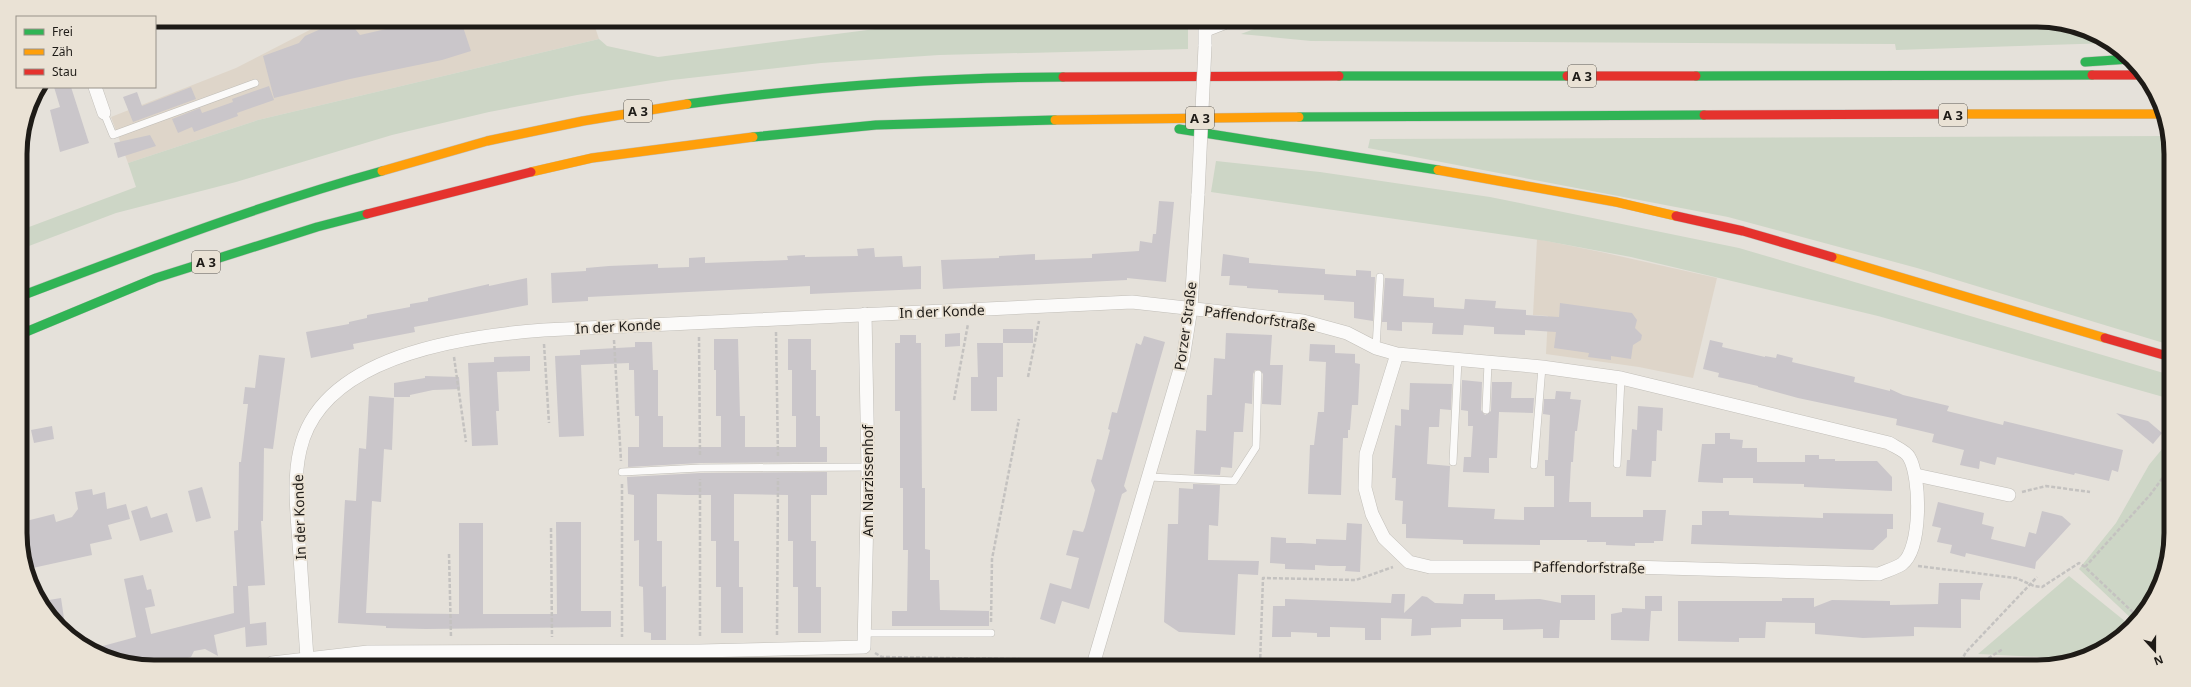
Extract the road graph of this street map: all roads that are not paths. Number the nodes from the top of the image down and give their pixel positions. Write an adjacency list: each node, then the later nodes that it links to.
1 (1205, 27): 14 (street, Porzer Straße, bridge)
2 (2122, 59): 3 (highway)
3 (2076, 62)
4 (2029, 66): 5 (highway)
5 (1882, 75): 6 (highway, A 3); 13 (highway, A 3)
6 (2138, 76)
7 (255, 83): 9 (lane)
8 (95, 88): 9 (street)
9 (104, 113)
10 (2157, 114): 11 (highway, A 3)
11 (1115, 118): 16 (highway, A 3); 19 (highway)
12 (1380, 277): 17 (lane)
13 (27, 294)
14 (1190, 308): 15 (street, In der Konde); 17 (street, Paffendorfstraße); 32 (street, Porzer Straße)
15 (865, 314): 29 (street, Am Narzissenhof); 36 (street, In der Konde)
16 (27, 332)
17 (1376, 348): 18 (street, Paffendorfstraße)
18 (1397, 354): 20 (street, Paffendorfstraße); 31 (street, Paffendorfstraße)
19 (2164, 355)
20 (1458, 360): 21 (street, Paffendorfstraße); 26 (lane)
21 (1488, 363): 22 (street, Paffendorfstraße); 25 (lane)
22 (1542, 367): 24 (street, Paffendorfstraße); 28 (lane)
23 (1258, 374): 32 (lane)
24 (1621, 378): 27 (lane); 31 (street, Paffendorfstraße)
25 (1486, 410)
26 (1453, 462)
27 (1617, 464)
28 (1534, 465)
29 (868, 467): 30 (lane); 34 (street, Am Narzissenhof)
30 (622, 472)
31 (1916, 475): 33 (street)
32 (1148, 477): 38 (street, Porzer Straße)
33 (2009, 495)
34 (866, 633): 35 (lane); 36 (street, Am Narzissenhof)
35 (991, 633)
36 (307, 658): 37 (street)
37 (293, 660)
38 (1094, 660)

